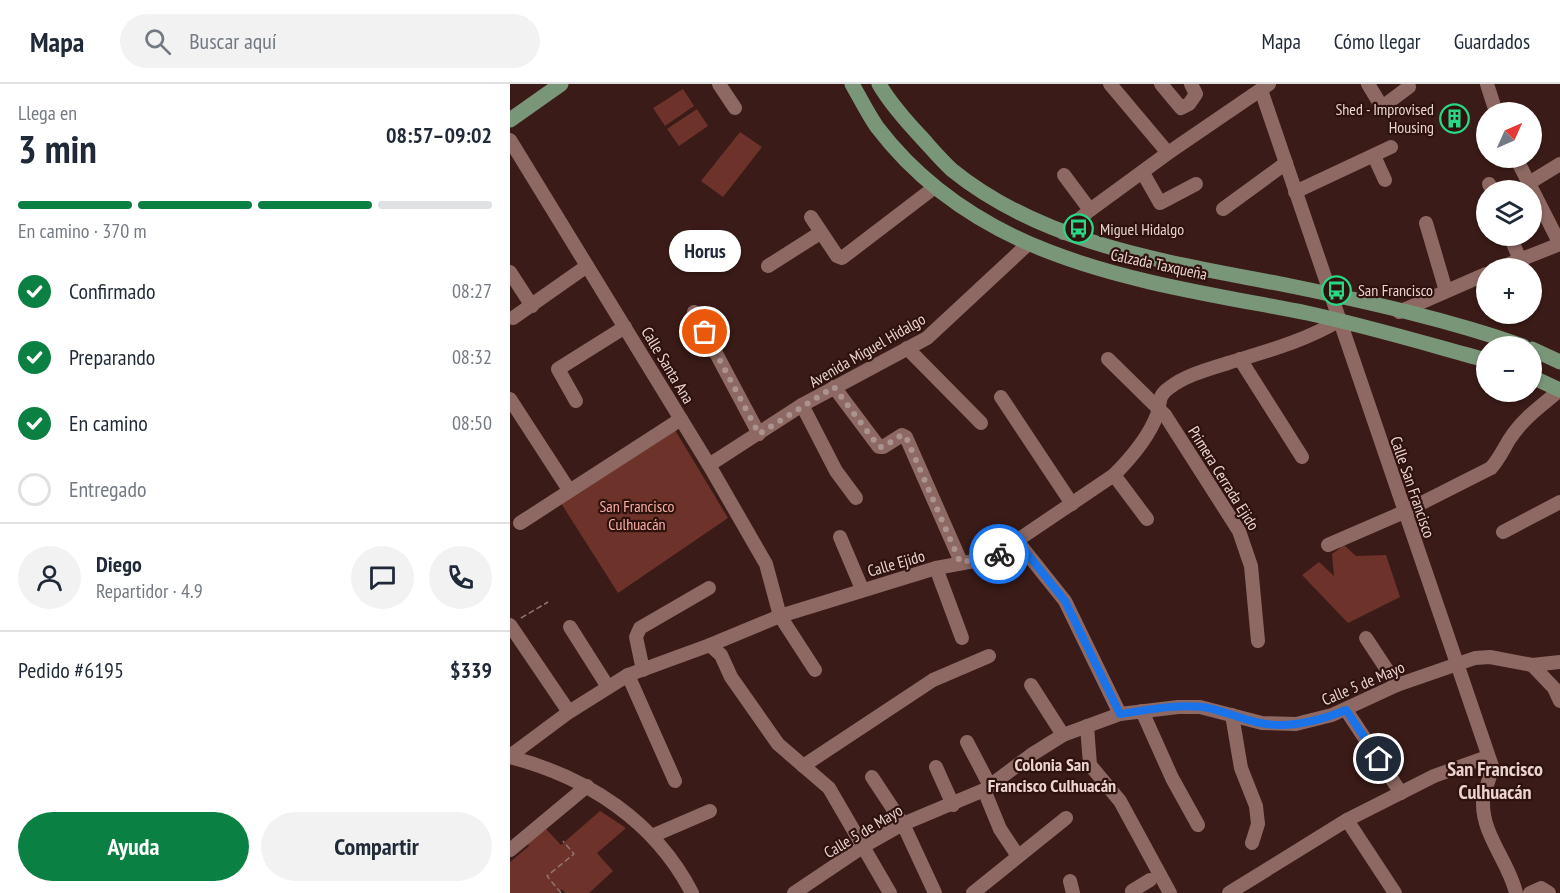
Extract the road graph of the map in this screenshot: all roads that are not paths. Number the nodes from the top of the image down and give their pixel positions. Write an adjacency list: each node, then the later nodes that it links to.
1 (561, 84): 15 (main road)
2 (718, 84): 14 (street)
3 (852, 84): 28 (main road, Calzada Taxqueña)
4 (879, 84): 36 (main road, Calzada Taxqueña)
5 (1110, 84): 19 (street)
6 (1161, 84): 13 (street)
7 (1191, 84): 13 (street)
8 (1368, 84): 11 (street)
9 (1487, 84): 12 (street)
10 (1265, 87): 16 (street); 21 (street, Calle San Francisco)
11 (1409, 87)
12 (1493, 102)
13 (1189, 104): 16 (street)
14 (735, 108)
15 (510, 120)
16 (1206, 126): 19 (street)
17 (510, 140): 40 (street, Calle Santa Ana)
18 (1391, 147): 20 (street)
19 (1168, 153): 23 (street)
20 (1374, 156): 25 (street); 29 (street)
21 (1286, 163): 29 (street, Calle San Francisco); 30 (street)
22 (1560, 164): 26 (street)
23 (1143, 173): 27 (street); 32 (street)
24 (1064, 176): 32 (street)
25 (1385, 180)
26 (1534, 180)
27 (1196, 184)
28 (935, 187): 35 (street); 38 (main road, Calzada Taxqueña)
29 (1295, 192): 45 (street, Calle San Francisco)
30 (1223, 209)
31 (1542, 209): 37 (street)
32 (1090, 210): 36 (street)
33 (811, 217): 35 (street)
34 (1426, 223): 44 (street)
35 (820, 233): 41 (street)
36 (1064, 233): 45 (main road, Calzada Taxqueña)
37 (1560, 244): 39 (street)
38 (1027, 245): 51 (main road, Calzada Taxqueña); 56 (street, Avenida Miguel Hidalgo)
39 (1525, 258)
40 (587, 266): 46 (street); 53 (street, Calle Santa Ana)
41 (768, 266)
42 (510, 272): 46 (street)
43 (1476, 278): 44 (street)
44 (1446, 291): 48 (street)
45 (1331, 294): 48 (main road, Calzada Taxqueña); 51 (street, Calle San Francisco)
46 (532, 306): 50 (street)
47 (694, 312): 73 (street)
48 (1399, 312): 49 (main road, Calzada Taxqueña)
49 (1416, 316): 52 (main road, Calzada Taxqueña); 55 (main road)
50 (513, 318)
51 (1340, 320): 55 (main road, Calzada Taxqueña); 61 (street, Calle Ejido); 81 (street, Calle San Francisco)
52 (1448, 324): 54 (main road, Calzada Taxqueña); 57 (main road)
53 (625, 327): 68 (street); 71 (street, Calle Santa Ana)
54 (1489, 336)
55 (1412, 341): 57 (main road, Calzada Taxqueña)
56 (907, 348): 64 (street, Avenida Miguel Hidalgo); 72 (street)
57 (1441, 348): 59 (main road, Calzada Taxqueña)
58 (1542, 354): 62 (main road)
59 (1476, 357)
60 (1108, 359): 70 (street, Primera Cerrada Ejido)
61 (1240, 359): 70 (street, Calle Ejido); 74 (street)
62 (1560, 362)
63 (1542, 382): 65 (main road)
64 (834, 387): 69 (street, Avenida Miguel Hidalgo); 88 (street)
65 (1560, 390): 81 (street)
66 (1001, 397): 80 (street)
67 (510, 399): 77 (street)
68 (576, 400)
69 (802, 405): 73 (street, Avenida Miguel Hidalgo); 78 (street)
70 (1158, 409): 76 (street, Calle Ejido); 97 (street, Primera Cerrada Ejido)
71 (681, 419): 75 (street, Calle Santa Ana); 77 (street)
72 (981, 423)
73 (759, 434): 75 (street, Avenida Miguel Hidalgo)
74 (1302, 457)
75 (709, 465): 92 (street, Calle Santa Ana)
76 (1114, 475): 80 (street, Calle Ejido); 82 (street)
77 (569, 490): 83 (street)
78 (856, 498)
79 (1560, 502): 84 (street)
80 (1072, 504): 86 (street, Calle Ejido)
81 (1404, 512): 87 (street); 101 (street, Calle San Francisco)
82 (1147, 519)
83 (520, 523)
84 (1503, 532)
85 (840, 537): 91 (street)
86 (1018, 542): 88 (street, Calle Ejido); 113 (street)
87 (1328, 545)
88 (960, 562): 89 (street, Calle Ejido)
89 (936, 568): 91 (street, Calle Ejido); 95 (street)
90 (709, 588): 103 (street)
91 (862, 589): 92 (street, Calle Ejido)
92 (780, 616): 98 (street, Calle Ejido); 104 (street, Calle Santa Ana)
93 (510, 625): 112 (street)
94 (570, 627): 108 (street)
95 (962, 638)
96 (1366, 638): 107 (street)
97 (1258, 641)
98 (710, 645): 103 (street, Calle Ejido); 120 (street)
99 (989, 656): 120 (street)
100 (1560, 662): 102 (street, Calle 5 de Mayo)
101 (1455, 663): 102 (street, Calle 5 de Mayo); 107 (street, Calle 5 de Mayo); 119 (street, Calle San Francisco)
102 (1532, 665): 109 (street)
103 (643, 670): 105 (street, Calle Ejido)
104 (815, 670)
105 (628, 675): 108 (street, Calle Ejido); 123 (street)
106 (1031, 685): 116 (street)
107 (1397, 685): 110 (street, Calle 5 de Mayo)
108 (608, 687): 112 (street, Calle Ejido)
109 (1560, 702)
110 (1346, 710): 114 (street, Calle 5 de Mayo); 126 (street)
111 (1142, 711): 113 (street, Calle 5 de Mayo); 114 (street, Calle 5 de Mayo); 132 (street)
112 (569, 712): 118 (street, Calle Ejido)
113 (1120, 714): 115 (street, Calle 5 de Mayo)
114 (1232, 715): 134 (street)
115 (1087, 726): 116 (street, Calle 5 de Mayo); 146 (street)
116 (1063, 735): 125 (street, Calle 5 de Mayo)
117 (967, 742): 125 (street)
118 (512, 752): 124 (street)
119 (1487, 757): 126 (street); 149 (street, Calle San Francisco)
120 (803, 766): 135 (street)
121 (936, 767): 127 (street)
122 (872, 777): 131 (street)
123 (675, 781)
124 (587, 786): 133 (street); 136 (street)
125 (987, 788): 127 (street, Calle 5 de Mayo); 137 (street)
126 (1401, 793): 130 (street)
127 (953, 805): 131 (street, Calle 5 de Mayo)
128 (710, 811): 133 (street)
129 (1066, 818): 137 (street)
130 (1347, 820): 147 (street); 148 (street)
131 (903, 824): 135 (street, Calle 5 de Mayo); 143 (street)
132 (1198, 825)
133 (652, 836): 140 (street)
134 (1252, 843)
135 (864, 846): 141 (street, Calle 5 de Mayo); 142 (street)
136 (510, 850)
137 (1018, 856): 144 (street)
138 (1150, 880): 145 (street)
139 (1547, 891): 150 (street)
140 (689, 892)
141 (794, 893)
142 (890, 893)
143 (935, 893)
144 (973, 893)
145 (1133, 893)
146 (1170, 893)
147 (1229, 893)
148 (1395, 893)
149 (1516, 893)
150 (1530, 893)

